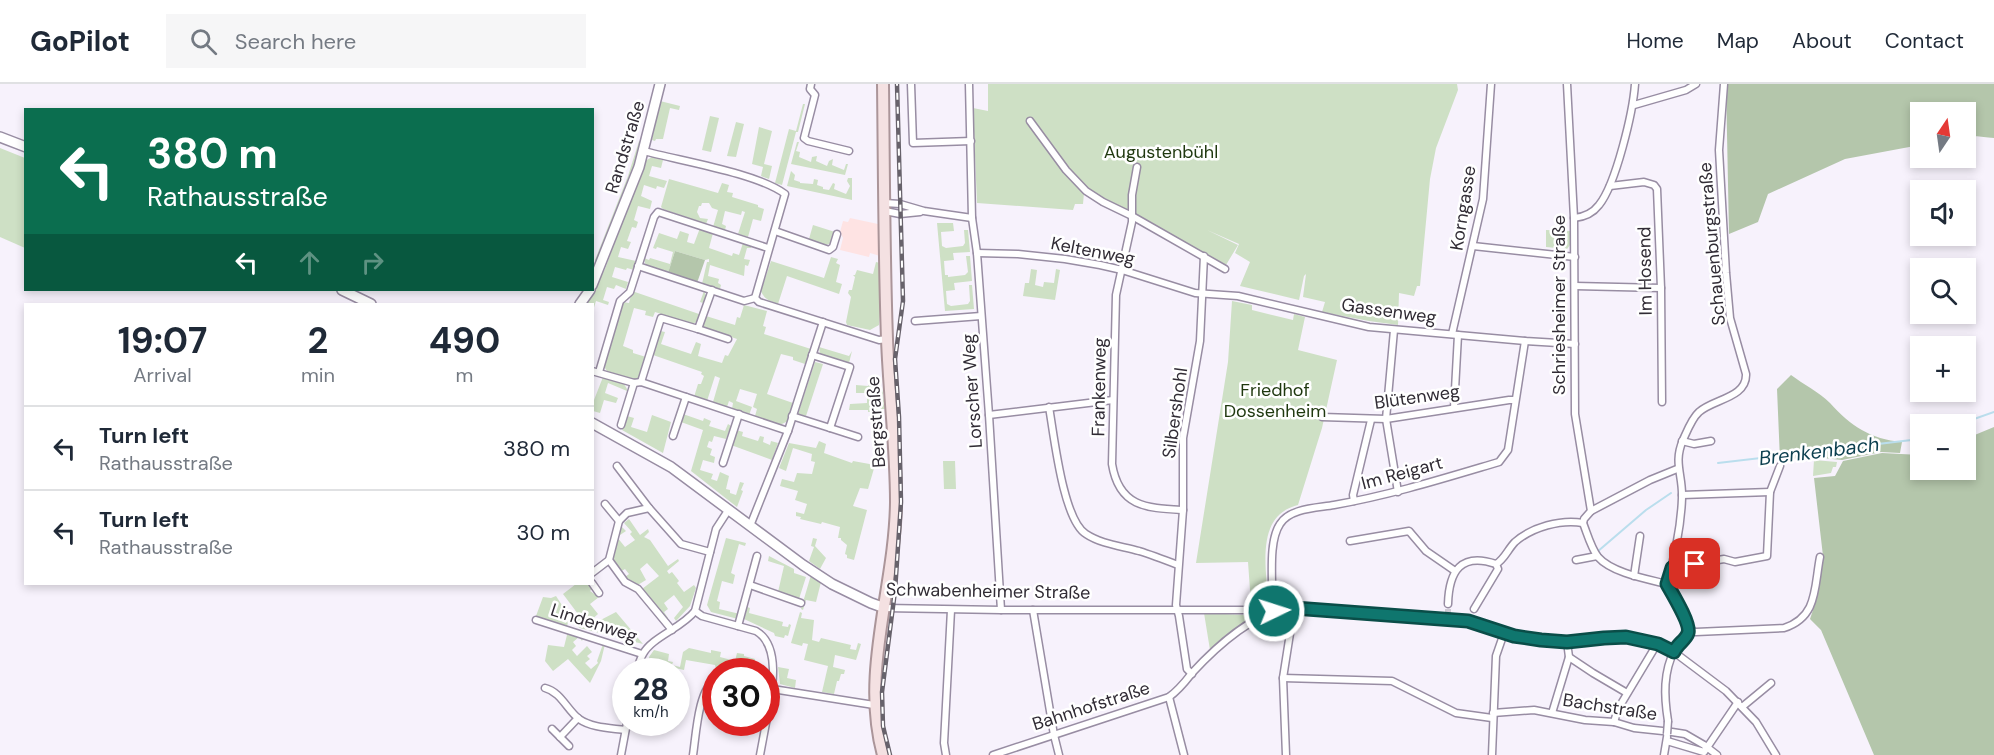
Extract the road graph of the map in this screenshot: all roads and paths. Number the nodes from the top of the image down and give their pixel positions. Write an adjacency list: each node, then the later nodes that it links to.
1 (660, 84): 17 (street, Randstraße)
2 (811, 84): 16 (street)
3 (883, 84): 20 (main road, Bergstraße)
4 (911, 84): 14 (street)
5 (969, 84): 14 (street, Lorscher Weg)
6 (1491, 84): 29 (street, Korngasse)
7 (1568, 84): 25 (street, Schriesheimer Straße)
8 (1635, 84): 11 (street)
9 (1696, 84): 11 (street)
10 (1724, 84): 76 (street, Schauenburgstraße)
11 (1634, 105): 19 (street)
12 (1029, 121): 23 (street)
13 (0, 137): 15 (street)
14 (971, 141): 24 (street, Lorscher Weg)
15 (24, 146)
16 (849, 151)
17 (644, 152): 27 (street); 37 (street, Randstraße)
18 (1137, 167): 23 (street, Frankenweg)
19 (1611, 186): 25 (street); 39 (street, Im Hosend)
20 (885, 207): 21 (street); 22 (street); 26 (main road, Bergstraße)
21 (924, 211): 22 (street); 24 (street)
22 (900, 214): 26 (street)
23 (1132, 216): 32 (street); 36 (street, Frankenweg)
24 (972, 218): 31 (street, Lorscher Weg)
25 (1574, 218): 33 (street, Schriesheimer Straße)
26 (885, 228): 51 (main road, Bergstraße)
27 (775, 231): 28 (street); 30 (street)
28 (837, 234)
29 (1473, 246): 33 (street); 50 (street, Korngasse)
30 (768, 248): 34 (street); 43 (street)
31 (977, 254): 36 (street, Keltenweg); 45 (street, Lorscher Weg)
32 (1204, 256): 35 (street); 42 (street, Silbershohl)
33 (1575, 257): 38 (street, Schriesheimer Straße)
34 (638, 267): 40 (street); 56 (street)
35 (1225, 269)
36 (1122, 270): 42 (street, Keltenweg); 59 (street, Frankenweg)
37 (594, 280)
38 (1575, 286): 39 (street); 54 (street, Schriesheimer Straße)
39 (1661, 288): 61 (street, Im Hosend)
40 (712, 290): 43 (street); 48 (street)
41 (344, 291): 44 (street)
42 (1201, 294): 49 (street, Gassenweg); 89 (street, Silbershohl)
43 (755, 298): 47 (street)
44 (369, 303)
45 (981, 316): 46 (street); 65 (street, Lorscher Weg)
46 (915, 321)
47 (822, 322): 51 (street); 55 (street)
48 (698, 329): 52 (street); 57 (street)
49 (1394, 330): 50 (street, Gassenweg); 68 (street)
50 (1455, 335): 53 (street, Gassenweg); 63 (street, Korngasse)
51 (887, 336): 114 (main road, Bergstraße)
52 (728, 339)
53 (1525, 341): 54 (street, Gassenweg); 60 (street, Im Reigart)
54 (1575, 344): 90 (street, Schriesheimer Straße)
55 (812, 355): 66 (street); 72 (street)
56 (596, 371): 57 (street)
57 (637, 383): 58 (street); 71 (street)
58 (686, 397): 64 (street); 74 (street)
59 (1113, 400): 62 (street); 89 (street, Frankenweg)
60 (1515, 400): 63 (street, Blütenweg); 82 (street, Im Reigart)
61 (1662, 402)
62 (1049, 407): 65 (street); 103 (street)
63 (1454, 408): 68 (street, Blütenweg)
64 (739, 414): 73 (street); 78 (street)
65 (989, 415): 118 (street, Lorscher Weg)
66 (792, 416): 72 (street); 73 (street)
67 (1322, 417): 69 (street, Blütenweg)
68 (1386, 419): 69 (street, Blütenweg); 82 (street)
69 (1371, 420): 85 (street)
70 (594, 424): 88 (street, Schwabenheimer Straße)
71 (621, 425)
72 (830, 428): 75 (street)
73 (788, 431): 93 (street)
74 (673, 436)
75 (858, 437)
76 (1682, 441): 77 (street); 81 (street, Schauenburgstraße)
77 (1711, 441)
78 (723, 463)
79 (616, 466): 87 (street)
80 (1780, 466): 83 (street)
81 (1677, 469): 84 (street, Schauenburgstraße); 90 (street)
82 (1398, 492): 85 (street, Im Reigart)
83 (1770, 492): 84 (street); 104 (street)
84 (1682, 495): 104 (street, Schauenburgstraße)
85 (1354, 501): 122 (street, Im Reigart)
86 (605, 504): 91 (street)
87 (649, 508): 91 (street); 96 (street)
88 (729, 509): 93 (street, Schwabenheimer Straße); 96 (street)
89 (1183, 510): 103 (street, Silbershohl)
90 (1591, 511): 92 (street)
91 (619, 521): 100 (street)
92 (1583, 522): 98 (street); 102 (street)
93 (750, 526): 114 (street, Schwabenheimer Straße)
94 (1640, 536): 107 (street)
95 (1350, 541): 106 (street)
96 (710, 552): 121 (street)
97 (757, 556): 110 (street)
98 (1597, 556): 101 (street); 107 (street)
99 (1820, 556): 127 (street)
100 (609, 560): 105 (street); 126 (street)
101 (1576, 560)
102 (1496, 564): 106 (street); 116 (street)
103 (1178, 565): 120 (street, Silbershohl)
104 (1672, 568): 108 (street, Schauenburgstraße)
105 (594, 571)
106 (1455, 571): 113 (street)
107 (1634, 576): 108 (street)
108 (1667, 584): 127 (street)
109 (593, 585): 111 (street)
110 (750, 585): 112 (street); 125 (street)
111 (599, 593)
112 (801, 603)
113 (1448, 604)
114 (885, 608): 117 (street, Schwabenheimer Straße); 145 (main road, Bergstraße)
115 (1294, 608): 122 (street, Bahnhofstraße); 128 (street, Bahnhofstraße); 137 (street)
116 (1474, 609)
117 (951, 610): 118 (street, Schwabenheimer Straße); 163 (street)
118 (1000, 610): 119 (street, Schwabenheimer Straße)
119 (1033, 610): 120 (street, Schwabenheimer Straße); 152 (street)
120 (1177, 610): 123 (street, Schwabenheimer Straße); 136 (street, Silbershohl)
121 (695, 611): 125 (street); 126 (street)
122 (1274, 611): 123 (street, Bahnhofstraße)
123 (1260, 617): 136 (street, Bahnhofstraße)
124 (536, 620): 132 (street, Lindenweg)
125 (738, 626): 135 (street)
126 (672, 630): 132 (street)
127 (1689, 631): 131 (street)
128 (1504, 633): 129 (street, Bahnhofstraße); 147 (street)
129 (1567, 642): 130 (street, Bahnhofstraße); 133 (street)
130 (1658, 644): 131 (street, Bahnhofstraße); 141 (street)
131 (1674, 652): 144 (street, Bahnhofstraße); 156 (street, bridge)
132 (642, 654): 134 (street)
133 (1569, 657): 141 (street); 146 (street)
134 (641, 658)
135 (771, 658)
136 (1192, 674): 142 (street, Bahnhofstraße)
137 (1283, 678): 147 (street, Bachstraße); 167 (street)
138 (1771, 683): 144 (street)
139 (545, 688): 148 (street)
140 (780, 690): 145 (street)
141 (1627, 693): 149 (street)
142 (1169, 697): 152 (street, Bahnhofstraße); 166 (street)
143 (702, 701): 160 (street)
144 (1740, 704): 158 (street); 171 (street, Bahnhofstraße)
145 (874, 705): 162 (main road, Bergstraße)
146 (1552, 713): 147 (street, Bachstraße); 149 (street, Bachstraße)
147 (1493, 716): 168 (street)
148 (578, 718): 150 (street); 155 (street)
149 (1614, 722): 158 (street, Bachstraße)
150 (612, 727)
151 (552, 729): 155 (street)
152 (1054, 735): 164 (street, Bahnhofstraße); 165 (street)
153 (624, 736): 159 (street)
154 (763, 736): 161 (street)
155 (560, 737): 157 (street)
156 (1667, 738): 158 (street); 169 (street)
157 (569, 746)
158 (1708, 748): 170 (street, Bachstraße)
159 (621, 755)
160 (693, 755)
161 (760, 755)
162 (883, 755)
163 (946, 755)
164 (993, 755)
165 (1059, 755)
166 (1184, 755)
167 (1286, 755)
168 (1492, 755)
169 (1664, 755)
170 (1717, 755)
171 (1776, 755)

